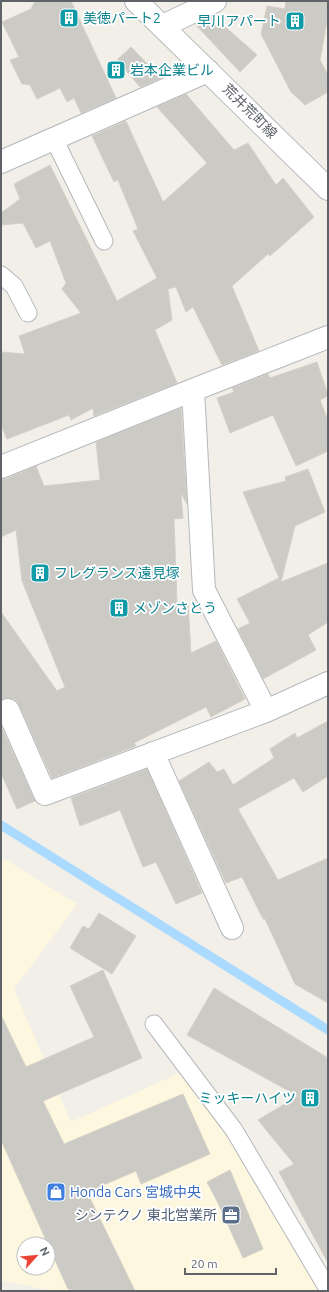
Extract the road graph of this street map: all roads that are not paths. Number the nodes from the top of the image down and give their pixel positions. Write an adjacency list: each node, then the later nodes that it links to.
1 (136, 1): 3 (street, 荒井荒町線)
2 (215, 1): 3 (street)
3 (163, 26): 4 (street, 荒井荒町線)
4 (208, 71): 5 (street); 7 (street, 荒井荒町線)
5 (54, 139): 6 (street); 8 (lane)
6 (1, 162)
7 (328, 189)
8 (104, 241)
9 (1, 274): 10 (lane)
10 (28, 312)
11 (328, 337): 12 (street)
12 (192, 390): 13 (street); 15 (street)
13 (1, 467)
14 (328, 683): 15 (street)
15 (266, 712): 17 (street)
16 (1, 714): 17 (street)
17 (153, 754): 18 (street)
18 (232, 928)
19 (154, 1024): 20 (lane)
20 (328, 1289)

